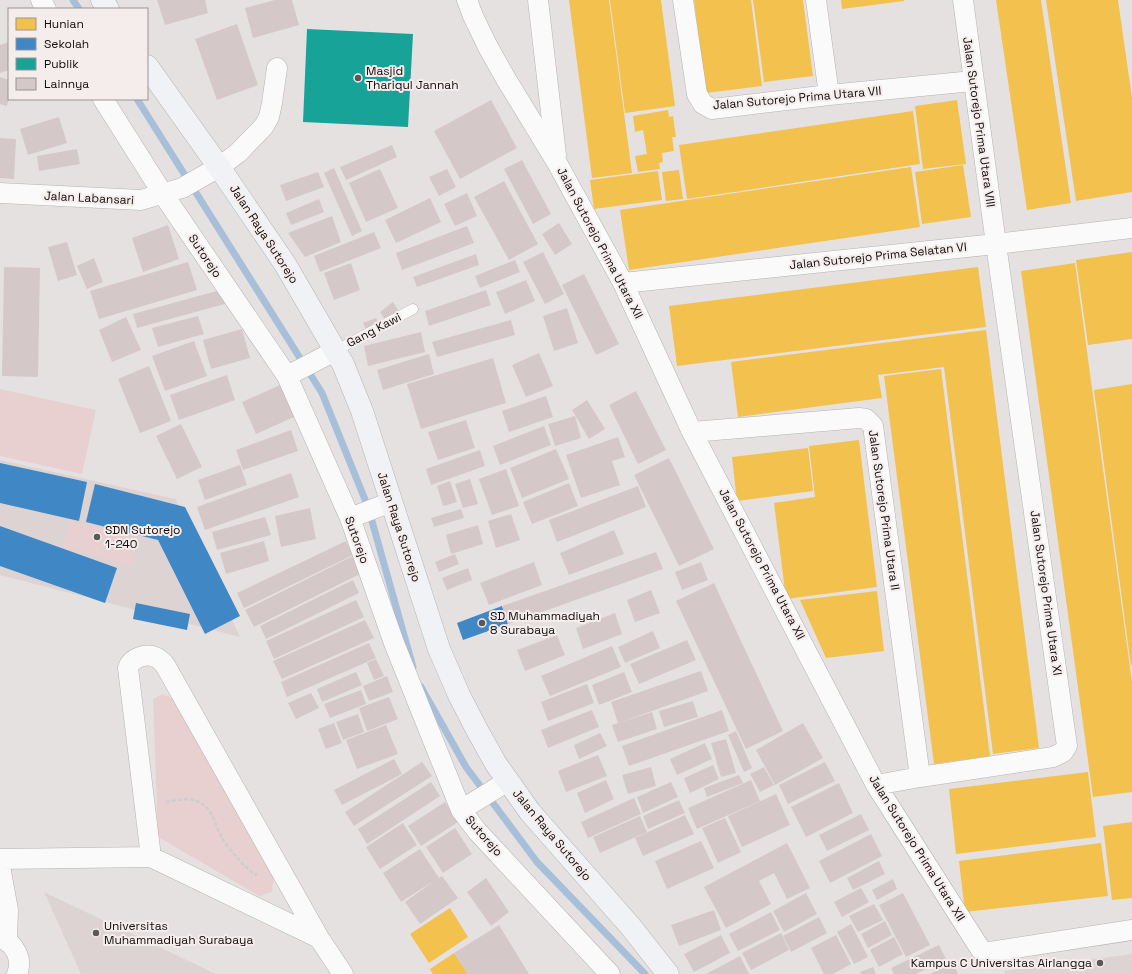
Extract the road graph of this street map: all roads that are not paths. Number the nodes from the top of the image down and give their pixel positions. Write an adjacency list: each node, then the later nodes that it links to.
1 (467, 0): 11 (street, Jalan Sutorejo Prima Utara XII)
2 (538, 0): 11 (street, Jalan Sutorejo Prima Utara XII)
3 (683, 0): 9 (street, Jalan Sutorejo Prima Utara VII)
4 (816, 0): 9 (street)
5 (963, 0): 8 (street, Jalan Sutorejo Prima Utara VIII)
6 (148, 68): 12 (main road, Jalan Raya Sutorejo)
7 (277, 68): 12 (street, Jalan Labansari)
8 (973, 82): 9 (street, Jalan Sutorejo Prima Utara VII); 16 (street, Jalan Sutorejo Prima Utara VIII)
9 (829, 95)
10 (104, 100): 14 (street, Sutorejo)
11 (556, 161): 17 (street, Jalan Sutorejo Prima Utara XII)
12 (210, 172): 14 (street, Jalan Labansari); 19 (main road, Jalan Raya Sutorejo)
13 (0, 193): 14 (street, Jalan Labansari)
14 (163, 194): 20 (street, Sutorejo)
15 (1132, 228): 16 (street, Jalan Sutorejo Prima Selatan VI)
16 (996, 244): 17 (street, Jalan Sutorejo Prima Selatan VI); 23 (street, Jalan Sutorejo Prima Utara XI)
17 (623, 283): 21 (street, Jalan Sutorejo Prima Utara XII)
18 (414, 309): 19 (lane, Gang Kawi)
19 (330, 354): 20 (street); 22 (main road, Jalan Raya Sutorejo)
20 (290, 375): 22 (street, Sutorejo)
21 (692, 432): 23 (street, Jalan Sutorejo Prima Utara II); 24 (street, Jalan Sutorejo Prima Utara XII)
22 (368, 511): 25 (main road, Jalan Raya Sutorejo); 26 (street, Sutorejo)
23 (920, 777): 24 (street, Jalan Sutorejo Prima Utara XI)
24 (876, 785): 30 (street, Jalan Sutorejo Prima Utara XII)
25 (500, 786): 26 (street); 36 (main road, Jalan Raya Sutorejo)
26 (467, 807): 35 (street, Sutorejo)
27 (151, 857): 28 (street); 31 (street); 31 (street)
28 (0, 859)
29 (0, 866): 32 (street)
30 (1132, 930)
31 (319, 938): 34 (street)
32 (3, 939): 33 (street)
33 (17, 974)
34 (343, 974)
35 (610, 974)
36 (666, 974)

